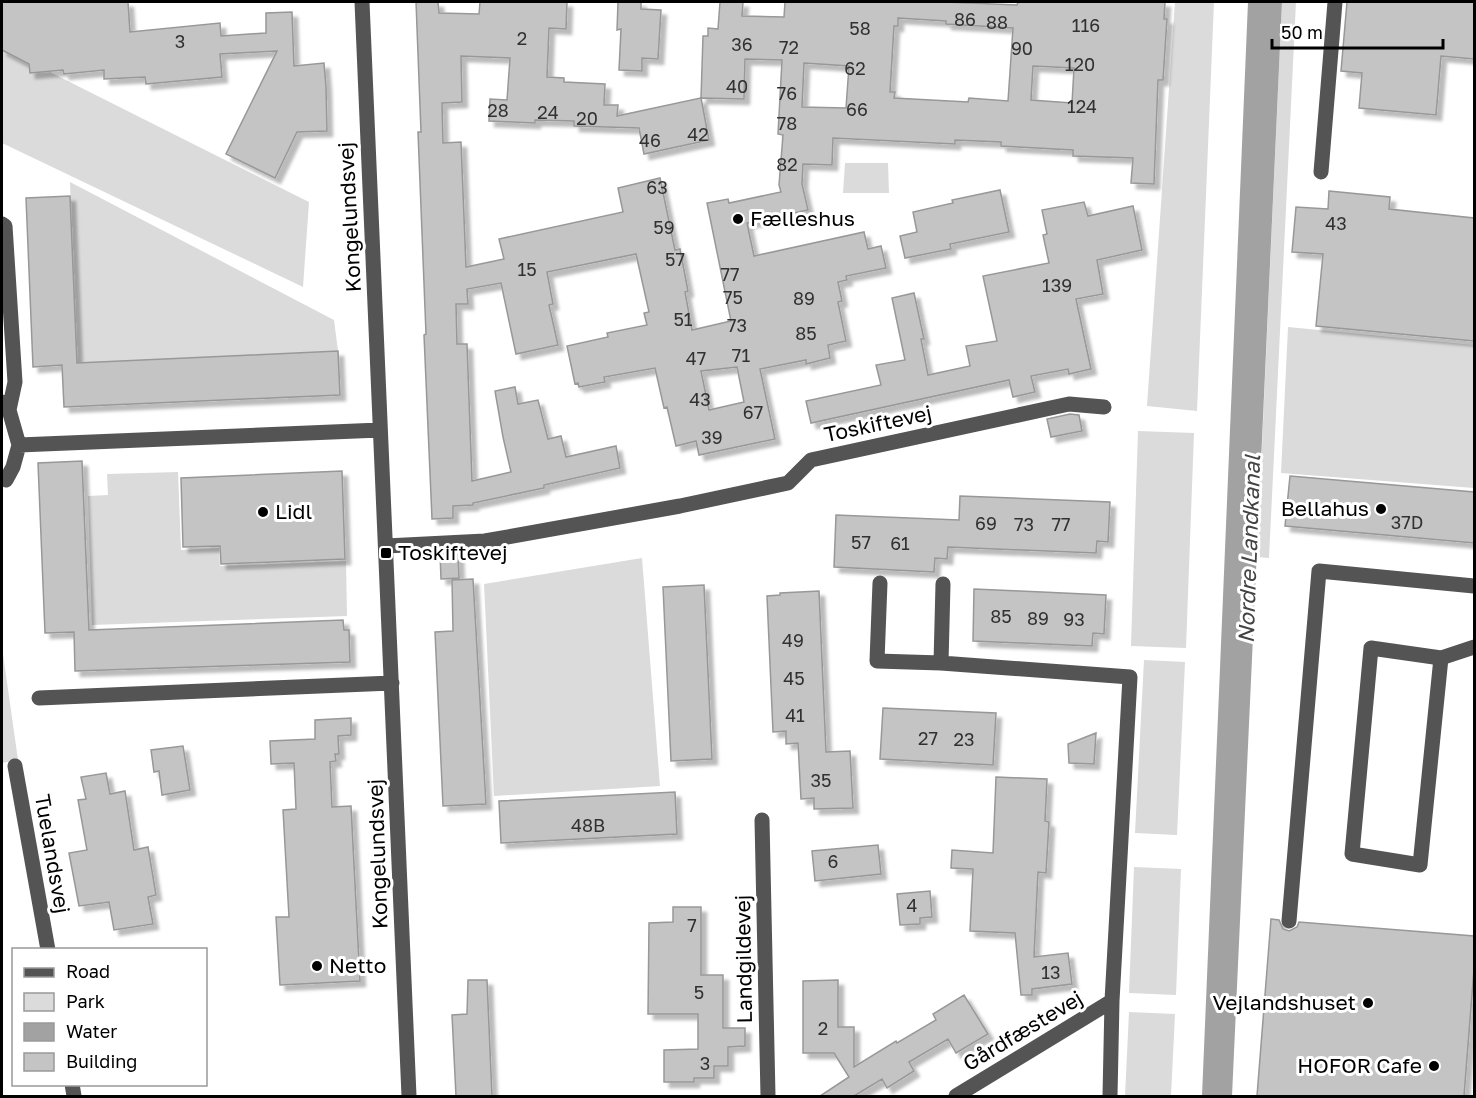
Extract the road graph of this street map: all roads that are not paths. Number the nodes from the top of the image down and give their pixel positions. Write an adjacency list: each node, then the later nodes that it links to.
1 (362, 2): 7 (street, Kongelundsvej)
2 (1335, 2): 3 (street)
3 (1321, 171)
4 (2, 224): 5 (street)
5 (5, 406): 8 (street)
6 (1104, 407): 10 (street, Toskiftevej)
7 (380, 430): 8 (street); 10 (street, Kongelundsvej)
8 (19, 445): 9 (street)
9 (6, 480)
10 (386, 546): 17 (street, Kongelundsvej)
11 (880, 583): 16 (street)
12 (944, 584): 16 (street)
13 (1474, 586): 21 (street)
14 (1474, 647): 15 (street)
15 (1441, 658): 15 (street)
16 (941, 663): 23 (street)
17 (392, 682): 18 (street); 24 (street, Kongelundsvej)
18 (39, 698)
19 (15, 766): 22 (street, Tuelandsvej)
20 (762, 820): 25 (street, Landgildevej)
21 (1289, 921)
22 (48, 948)
23 (1112, 1001): 26 (street, Gårdfæstevej); 27 (street)
24 (409, 1096)
25 (768, 1096)
26 (956, 1096)
27 (1110, 1096)

